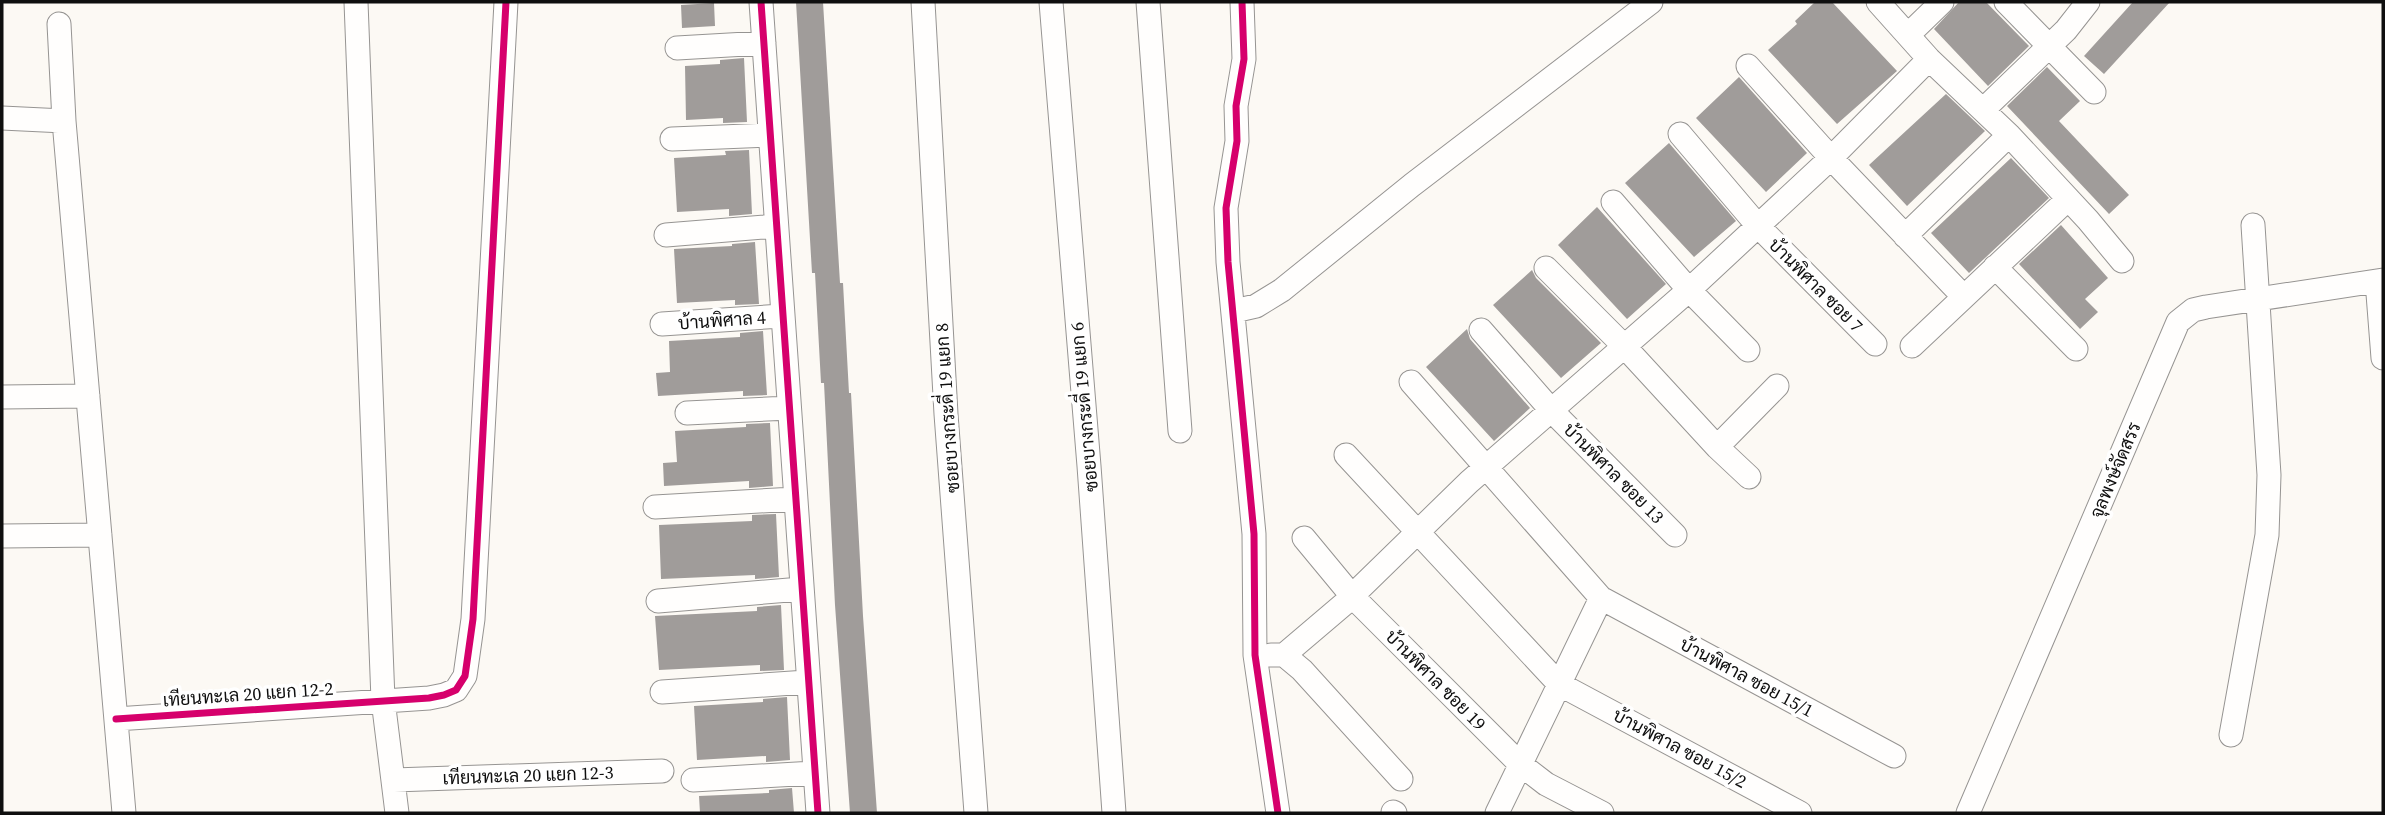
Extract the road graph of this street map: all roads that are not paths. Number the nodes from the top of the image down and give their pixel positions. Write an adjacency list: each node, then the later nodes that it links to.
1 (356, 2): 81 (street)
2 (506, 2): 81 (street, เทียนทะเล 20 แยก 12-2)
3 (761, 2): 15 (street)
4 (923, 2): 94 (street, ซอยบางกระดี่ 19 แยก 8)
5 (1051, 2): 95 (street, ซอยบางกระดี่ 19 แยก 6)
6 (1148, 2): 60 (street)
7 (1242, 2): 43 (street)
8 (1651, 2): 43 (street)
9 (1878, 2): 14 (street)
10 (1942, 2): 14 (street)
11 (2006, 2): 16 (street)
12 (2088, 2): 16 (street)
13 (58, 24): 23 (street)
14 (1909, 34): 18 (street)
15 (764, 43): 17 (street); 25 (street)
16 (2049, 46): 20 (street); 21 (street)
17 (677, 48)
18 (1929, 59): 21 (street); 28 (street)
19 (1748, 66): 28 (street)
20 (2094, 92)
21 (1984, 109): 26 (street)
22 (2, 118): 23 (street)
23 (64, 121): 55 (street)
24 (1680, 134): 33 (street, บ้านพิศาล ซอย 7)
25 (770, 135): 27 (street); 32 (street)
26 (2009, 135): 29 (street); 35 (street)
27 (672, 139)
28 (1830, 158): 33 (street); 35 (street)
29 (2068, 199): 36 (street); 37 (street)
30 (1613, 202): 40 (street)
31 (2253, 225): 42 (street)
32 (776, 226): 34 (street); 44 (street)
33 (1758, 226): 40 (street); 47 (street, บ้านพิศาล ซอย 7)
34 (666, 235)
35 (1905, 236): 41 (street)
36 (2122, 261)
37 (1995, 267): 41 (street); 50 (street)
38 (1546, 268): 48 (street)
39 (2380, 281): 42 (street, จุลพงษ์จัดสรร); 52 (street)
40 (1689, 290): 48 (street); 51 (street)
41 (1963, 296): 49 (street)
42 (2260, 298): 83 (street); 100 (street, จุลพงษ์จัดสรร)
43 (1234, 311): 76 (street)
44 (782, 316): 45 (street, บ้านพิศาล 4); 57 (street)
45 (662, 324)
46 (1481, 330): 58 (street, บ้านพิศาล ซอย 13)
47 (1875, 344)
48 (1624, 346): 58 (street); 61 (street)
49 (1912, 346)
50 (2076, 349)
51 (1748, 350)
52 (2383, 358)
53 (1411, 382): 63 (street, บ้านพิศาล ซอย 15/1)
54 (1777, 386): 61 (street)
55 (88, 396): 56 (street); 68 (street)
56 (2, 397)
57 (789, 408): 59 (street); 65 (street)
58 (1552, 411): 63 (street); 69 (street, บ้านพิศาล ซอย 13)
59 (687, 414)
60 (1180, 431)
61 (1717, 447): 64 (street)
62 (1346, 455): 67 (street, บ้านพิศาล ซอย 15/2)
63 (1485, 468): 67 (street); 73 (street, บ้านพิศาล ซอย 15/1)
64 (1749, 477)
65 (795, 499): 66 (street); 72 (street)
66 (655, 507)
67 (1417, 531): 74 (street); 79 (street, บ้านพิศาล ซอย 15/2)
68 (100, 534): 70 (street); 82 (street)
69 (1675, 535)
70 (2, 536)
71 (1304, 538): 74 (street, บ้านพิศาล ซอย 19)
72 (801, 589): 75 (street); 78 (street)
73 (1601, 598): 79 (street); 84 (street, บ้านพิศาล ซอย 15/1)
74 (1348, 600): 77 (street); 85 (street, บ้านพิศาล ซอย 19)
75 (658, 601)
76 (1255, 655): 77 (street); 96 (street)
77 (1284, 655): 88 (street)
78 (807, 681): 80 (street); 87 (street)
79 (1559, 684): 85 (street); 99 (street, บ้านพิศาล ซอย 15/2)
80 (662, 692)
81 (383, 700): 82 (street, เทียนทะเล 20 แยก 12-2); 89 (street)
82 (116, 719): 91 (street)
83 (2231, 735)
84 (1894, 756)
85 (1520, 765): 97 (street); 98 (street, บ้านพิศาล ซอย 19)
86 (662, 771): 89 (street, เทียนทะเล 20 แยก 12-3)
87 (814, 773): 90 (street); 93 (street)
88 (1401, 779)
89 (394, 780): 92 (street)
90 (693, 780)
91 (124, 813)
92 (397, 813)
93 (818, 813)
94 (976, 813)
95 (1114, 813)
96 (1278, 813)
97 (1497, 813)
98 (1602, 813)
99 (1800, 813)
100 (1968, 813)

